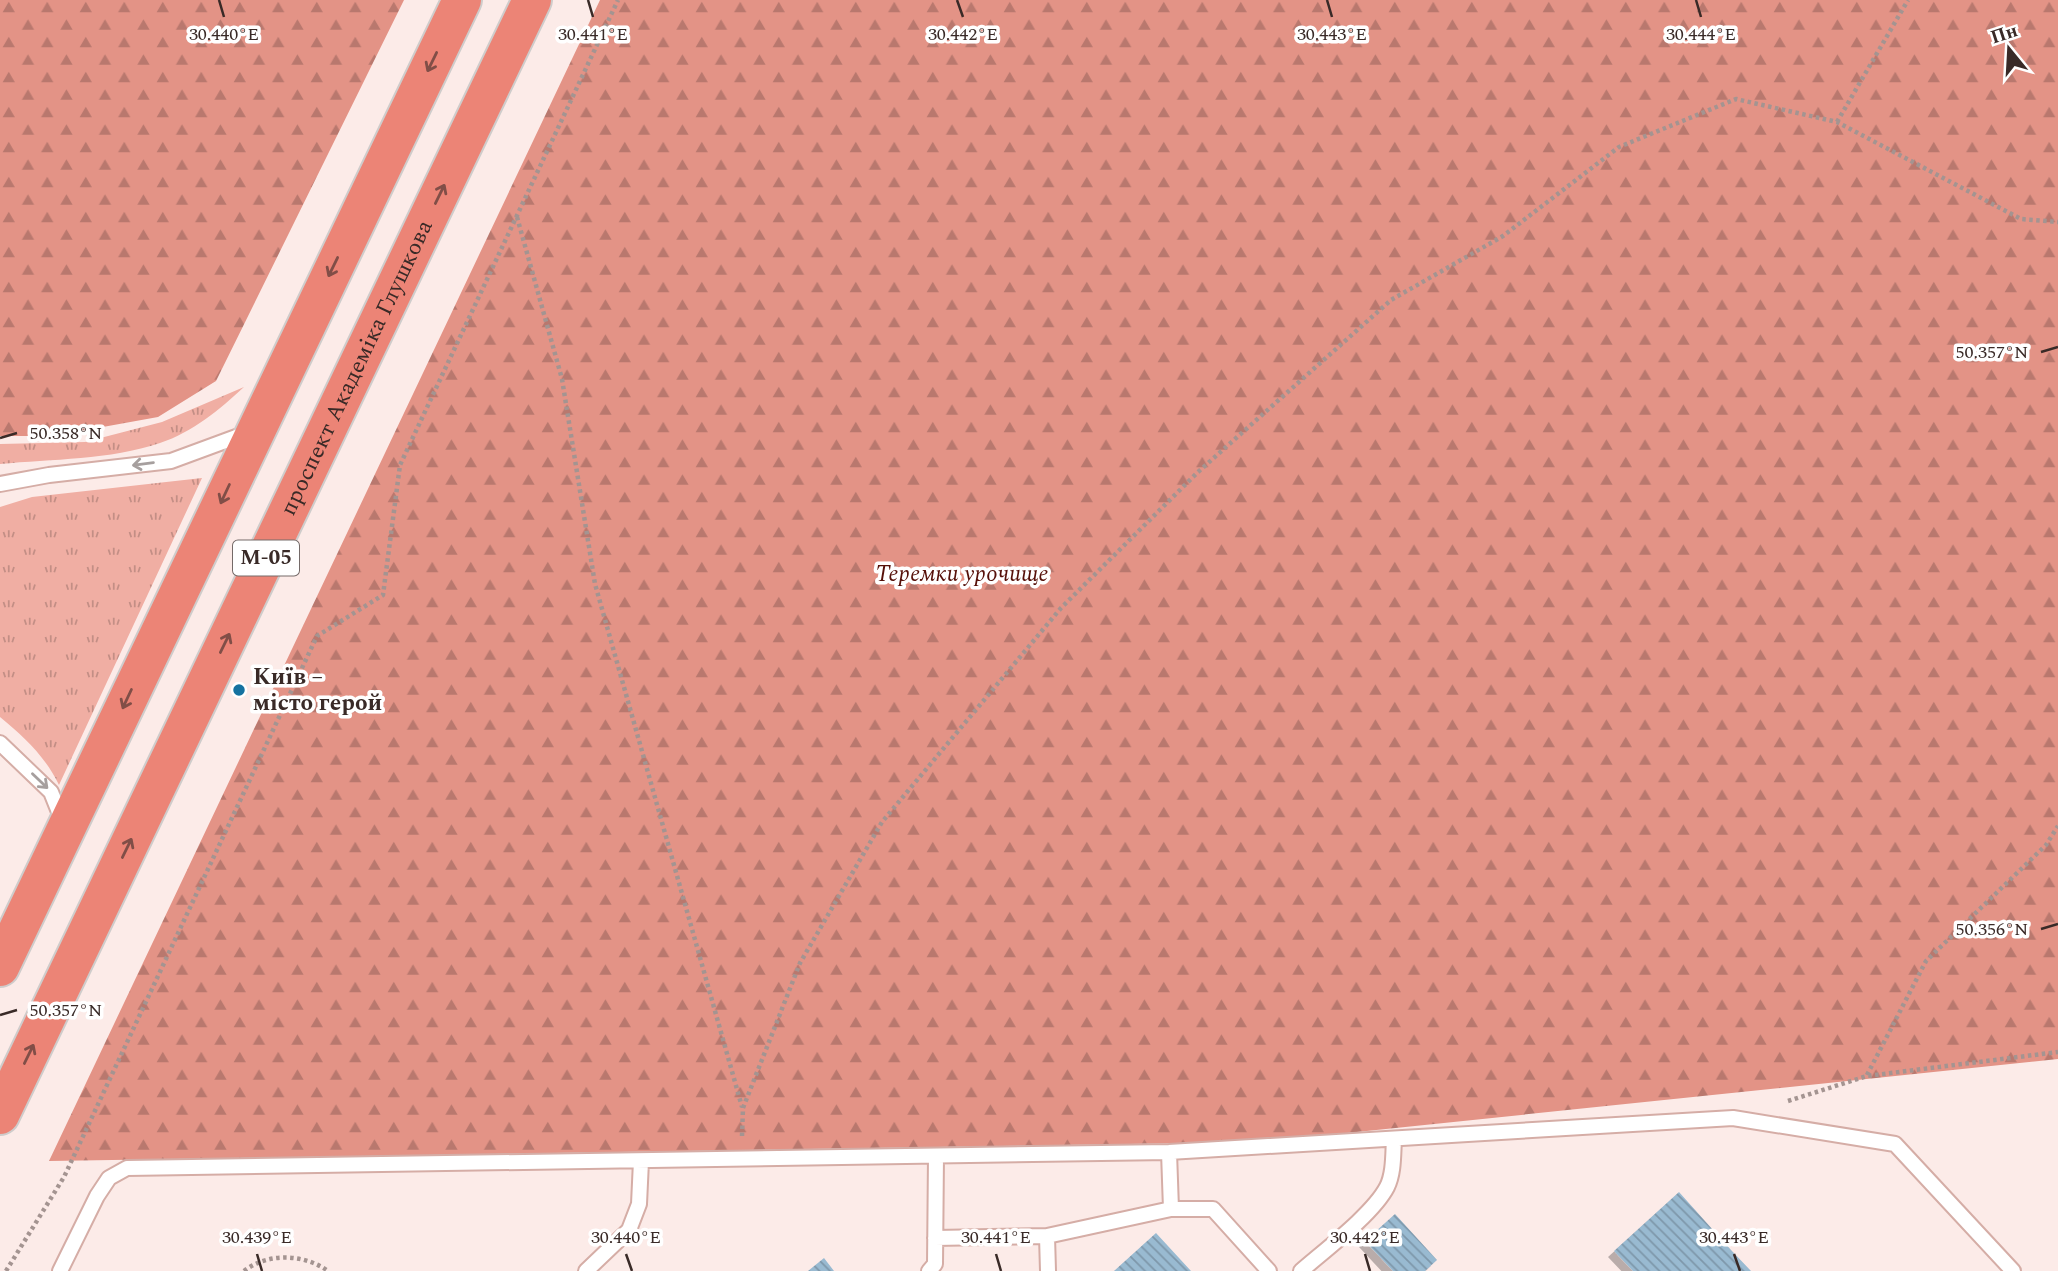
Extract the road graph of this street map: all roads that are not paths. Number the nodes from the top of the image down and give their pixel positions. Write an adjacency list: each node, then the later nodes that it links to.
1 (461, 0): 3 (highway, М-05, one-way to 3)
2 (532, 0): 8 (highway, проспект Академіка Глушкова / М-05, one-way to 2)
3 (255, 430): 4 (lane, one-way to 4); 6 (highway, М-05, one-way to 6)
4 (0, 484)
5 (0, 743): 6 (lane, one-way to 6)
6 (66, 829): 7 (highway, М-05)
7 (0, 967)
8 (0, 1115)
9 (1394, 1139): 10 (lane); 21 (lane); 22 (lane)
10 (1169, 1152): 11 (lane); 13 (lane)
11 (936, 1156): 12 (lane); 15 (lane)
12 (641, 1161): 16 (lane); 17 (lane)
13 (1171, 1209): 14 (lane); 20 (lane)
14 (1047, 1236): 15 (lane); 19 (lane)
15 (935, 1238): 18 (lane)
16 (60, 1271)
17 (586, 1271)
18 (929, 1271)
19 (1048, 1271)
20 (1269, 1271)
21 (1301, 1271)
22 (2013, 1271)

